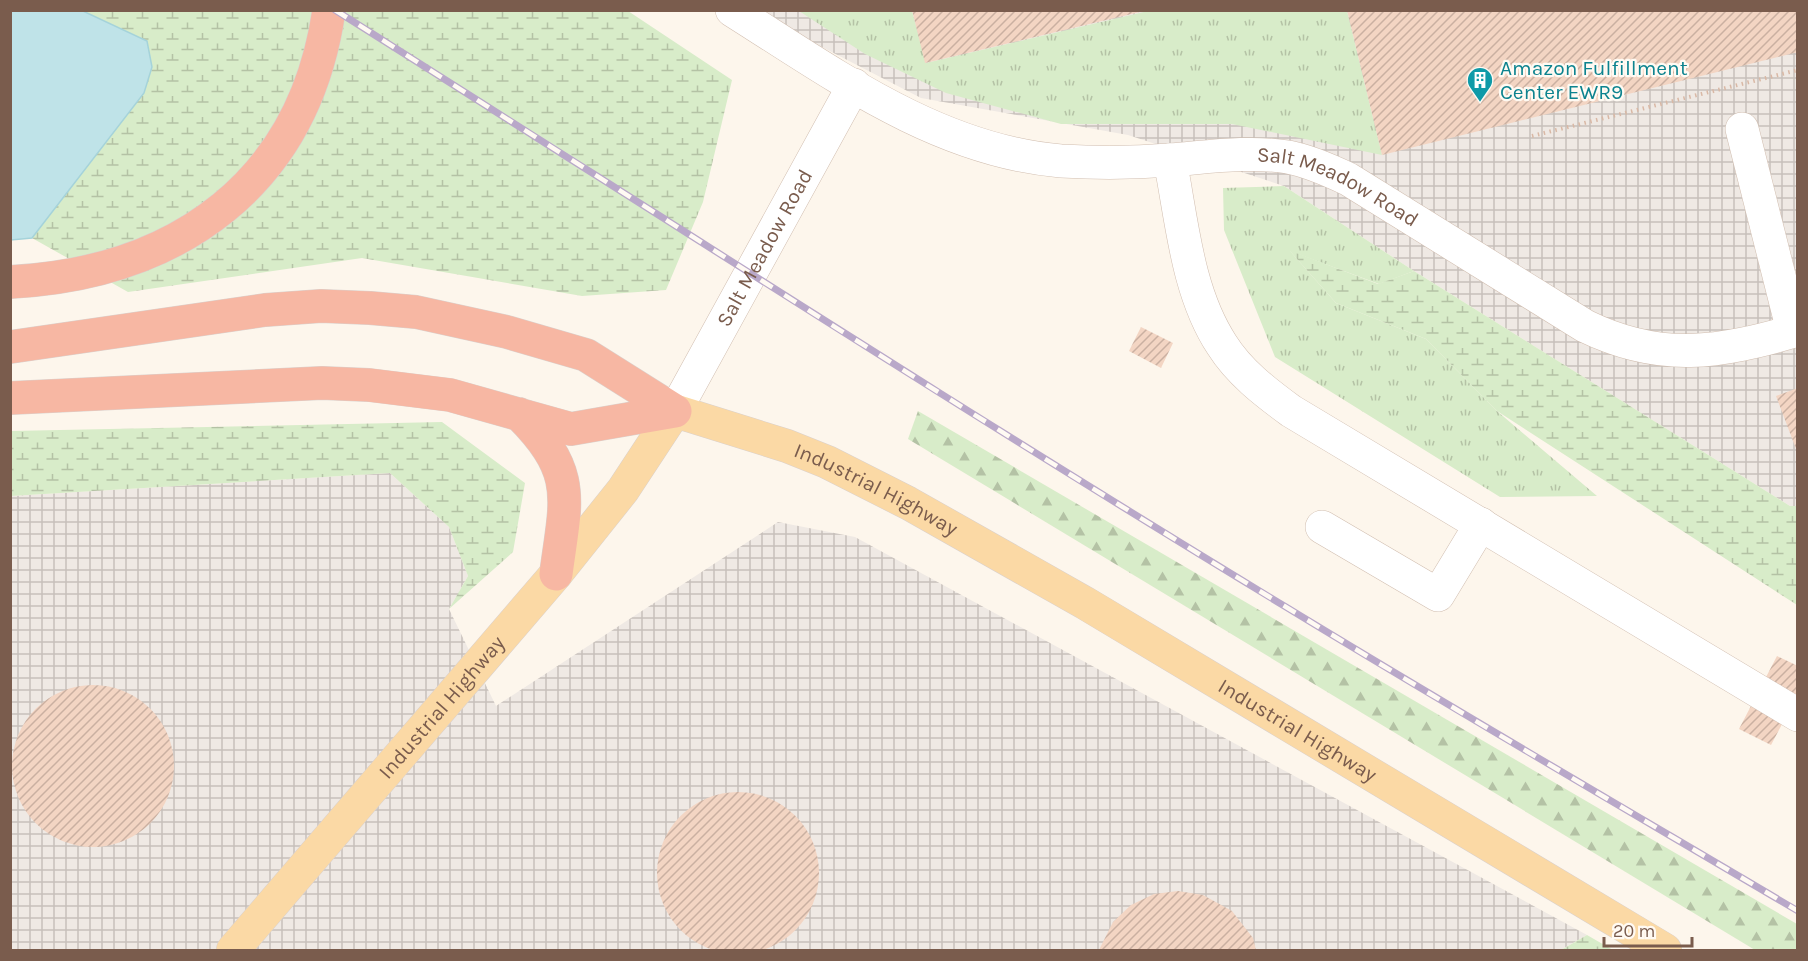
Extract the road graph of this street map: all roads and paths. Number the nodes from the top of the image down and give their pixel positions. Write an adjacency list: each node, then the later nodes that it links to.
1 (329, 10): 8 (highway)
2 (732, 10): 4 (street, Salt Meadow Road)
3 (1797, 70): 6 (path)
4 (854, 85): 7 (street, Salt Meadow Road); 12 (street, Salt Meadow Road)
5 (1742, 129): 9 (street)
6 (1532, 136)
7 (1170, 160): 9 (street, Salt Meadow Road); 14 (street)
8 (10, 282)
9 (1795, 330)
10 (10, 347): 12 (highway)
11 (10, 398): 13 (highway)
12 (675, 411): 13 (highway); 16 (main road, Industrial Highway); 19 (main road, Industrial Highway)
13 (519, 414): 16 (highway)
14 (1481, 524): 15 (street); 17 (street)
15 (1322, 527)
16 (556, 574): 18 (main road, Industrial Highway)
17 (1797, 714)
18 (232, 951)
19 (1665, 951)

